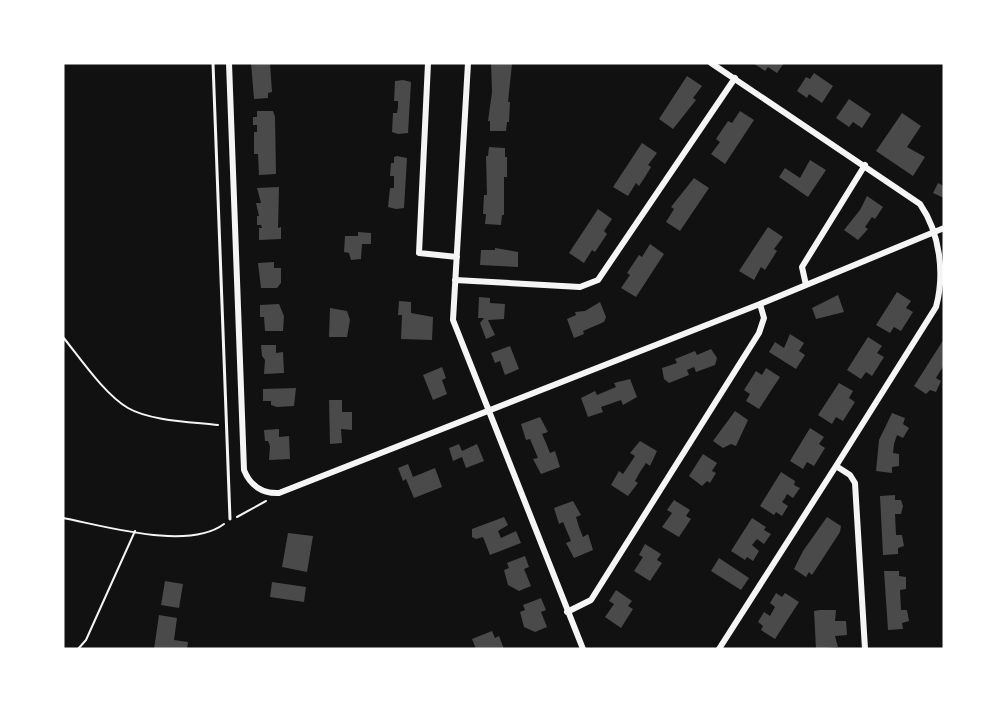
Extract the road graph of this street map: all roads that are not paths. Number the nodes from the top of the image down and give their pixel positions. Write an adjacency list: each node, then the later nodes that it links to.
1 (213, 63): 16 (lane)
2 (229, 63): 14 (street)
3 (428, 63): 10 (street)
4 (468, 63): 10 (street)
5 (711, 63): 6 (street)
6 (735, 78): 7 (street); 11 (street)
7 (865, 165): 9 (street); 12 (street)
8 (944, 228): 9 (street)
9 (933, 233): 12 (street); 15 (street)
10 (457, 257): 11 (street)
11 (455, 280): 14 (street)
12 (806, 285): 13 (street)
13 (760, 304): 14 (street); 17 (street)
14 (488, 410): 17 (street)
15 (836, 466): 19 (street); 20 (street)
16 (230, 519)
17 (567, 612): 18 (street)
18 (583, 649)
19 (719, 649)
20 (865, 649)

